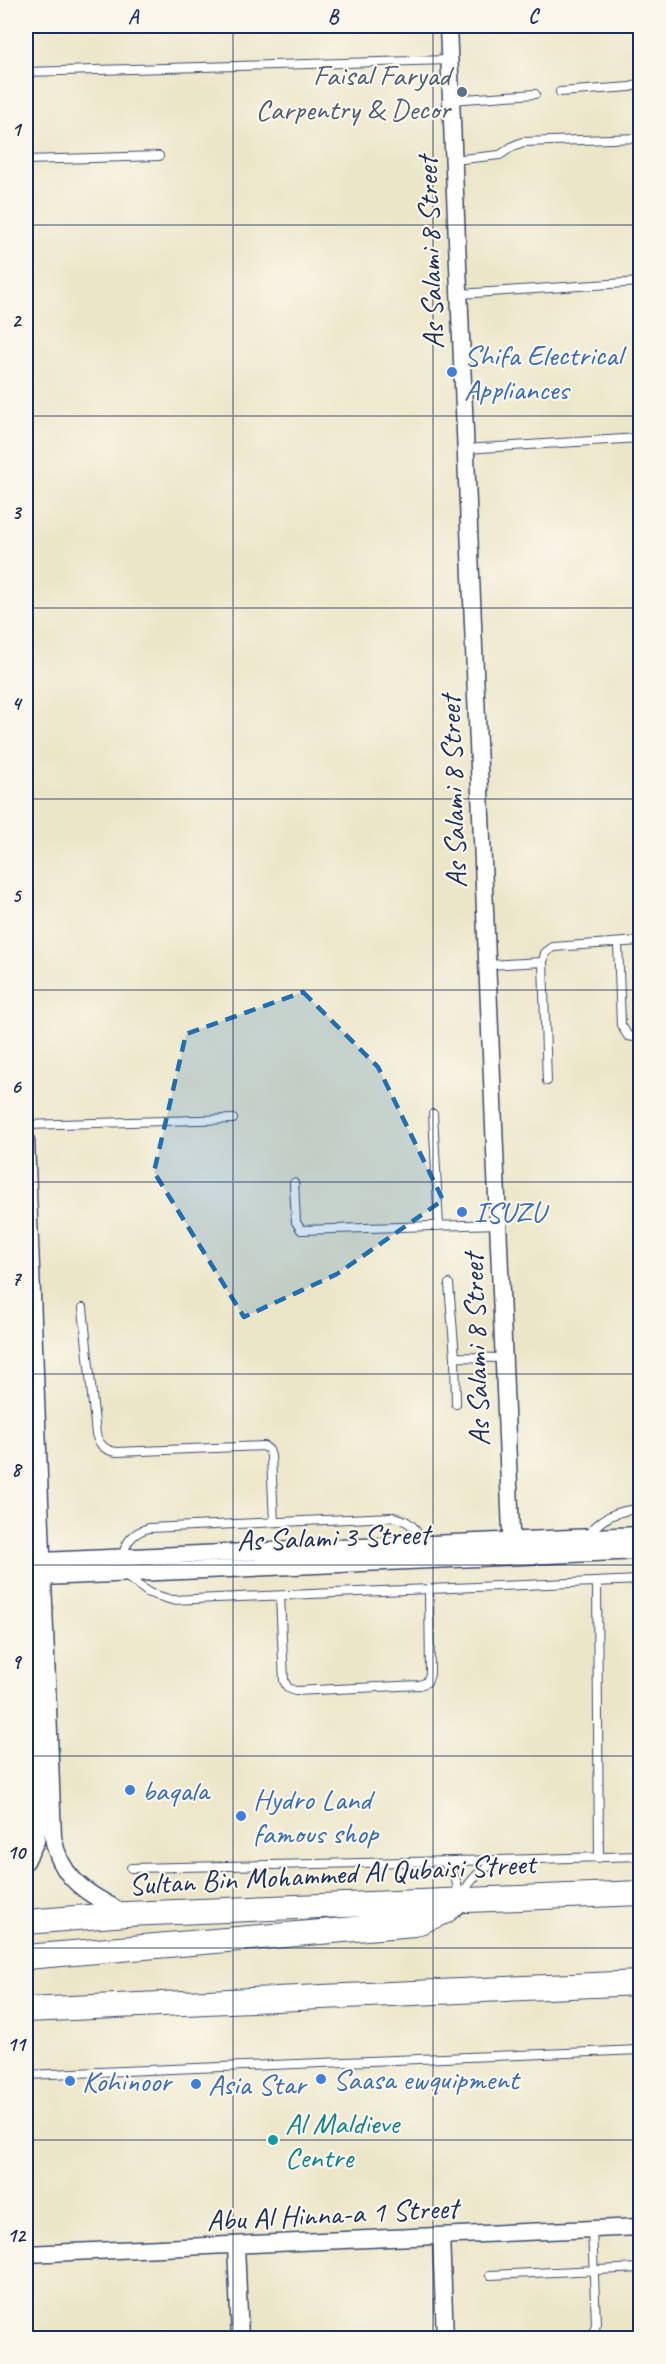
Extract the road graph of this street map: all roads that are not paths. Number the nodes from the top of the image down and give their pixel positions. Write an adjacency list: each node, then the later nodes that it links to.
1 (448, 26): 2 (street, As Salami 8 Street)
2 (449, 60): 3 (lane); 7 (street, As Salami 8 Street)
3 (26, 72)
4 (640, 84): 5 (lane)
5 (560, 92)
6 (535, 94): 7 (lane)
7 (451, 100): 11 (street, As Salami 8 Street)
8 (640, 138): 11 (lane)
9 (159, 156): 10 (lane)
10 (26, 160)
11 (453, 160): 13 (street, As Salami 8 Street)
12 (640, 282): 13 (lane)
13 (459, 294): 15 (street, As Salami 8 Street)
14 (639, 438): 15 (lane)
15 (465, 449): 19 (street, As Salami 8 Street)
16 (640, 941): 17 (lane)
17 (618, 943): 18 (lane); 20 (lane)
18 (543, 963): 19 (lane); 21 (lane)
19 (487, 965): 27 (street, As Salami 8 Street)
20 (640, 1038)
21 (547, 1081)
22 (433, 1114): 28 (lane)
23 (233, 1119): 24 (lane)
24 (26, 1125)
25 (26, 1140): 44 (street)
26 (294, 1183): 28 (lane)
27 (498, 1224): 28 (lane); 32 (street, As Salami 8 Street)
28 (440, 1226)
29 (448, 1284): 31 (lane)
30 (83, 1308): 37 (lane)
31 (455, 1357): 32 (lane); 33 (lane)
32 (503, 1358): 41 (street, As Salami 8 Street)
33 (456, 1404)
34 (26, 1432): 44 (street)
35 (26, 1505): 44 (street)
36 (640, 1509): 39 (lane)
37 (274, 1522): 40 (lane); 43 (lane)
38 (640, 1535): 39 (street, As Salami 3 Street)
39 (587, 1537): 41 (street, As Salami 3 Street)
40 (421, 1544): 41 (street, As Salami 3 Street); 43 (street, As Salami 3 Street)
41 (512, 1549): 42 (street, As Salami 3 Street); 43 (street, As Salami 3 Street)
42 (640, 1551)
43 (122, 1565): 44 (street, As Salami 3 Street); 48 (lane)
44 (36, 1569): 52 (street); 57 (street)
45 (640, 1580): 46 (lane)
46 (597, 1582): 47 (lane); 50 (lane)
47 (429, 1589): 48 (lane); 48 (lane)
48 (280, 1596)
49 (640, 1856): 50 (lane)
50 (599, 1858): 51 (lane)
51 (500, 1860): 53 (lane); 56 (lane)
52 (26, 1861)
53 (444, 1862): 54 (lane); 56 (lane)
54 (131, 1868)
55 (640, 1893): 56 (main road, Sultan Bin Mohammed Al Qubaisi Street)
56 (460, 1900): 57 (main road, Sultan Bin Mohammed Al Qubaisi Street); 59 (main road)
57 (126, 1914): 58 (main road, Sultan Bin Mohammed Al Qubaisi Street)
58 (26, 1922)
59 (26, 1957)
60 (640, 1983): 61 (main road)
61 (26, 2010)
62 (640, 2050): 63 (lane)
63 (26, 2075)
64 (640, 2228): 65 (street, Abu Al Hinna-a 1 Street)
65 (592, 2230): 66 (street, Abu Al Hinna-a 1 Street); 70 (lane)
66 (441, 2236): 67 (street, Abu Al Hinna-a 1 Street); 73 (street)
67 (236, 2245): 68 (street, Abu Al Hinna-a 1 Street); 72 (street)
68 (26, 2254)
69 (640, 2268): 70 (lane)
70 (594, 2270): 71 (lane); 74 (lane)
71 (490, 2274)
72 (240, 2338)
73 (445, 2338)
74 (589, 2338)

